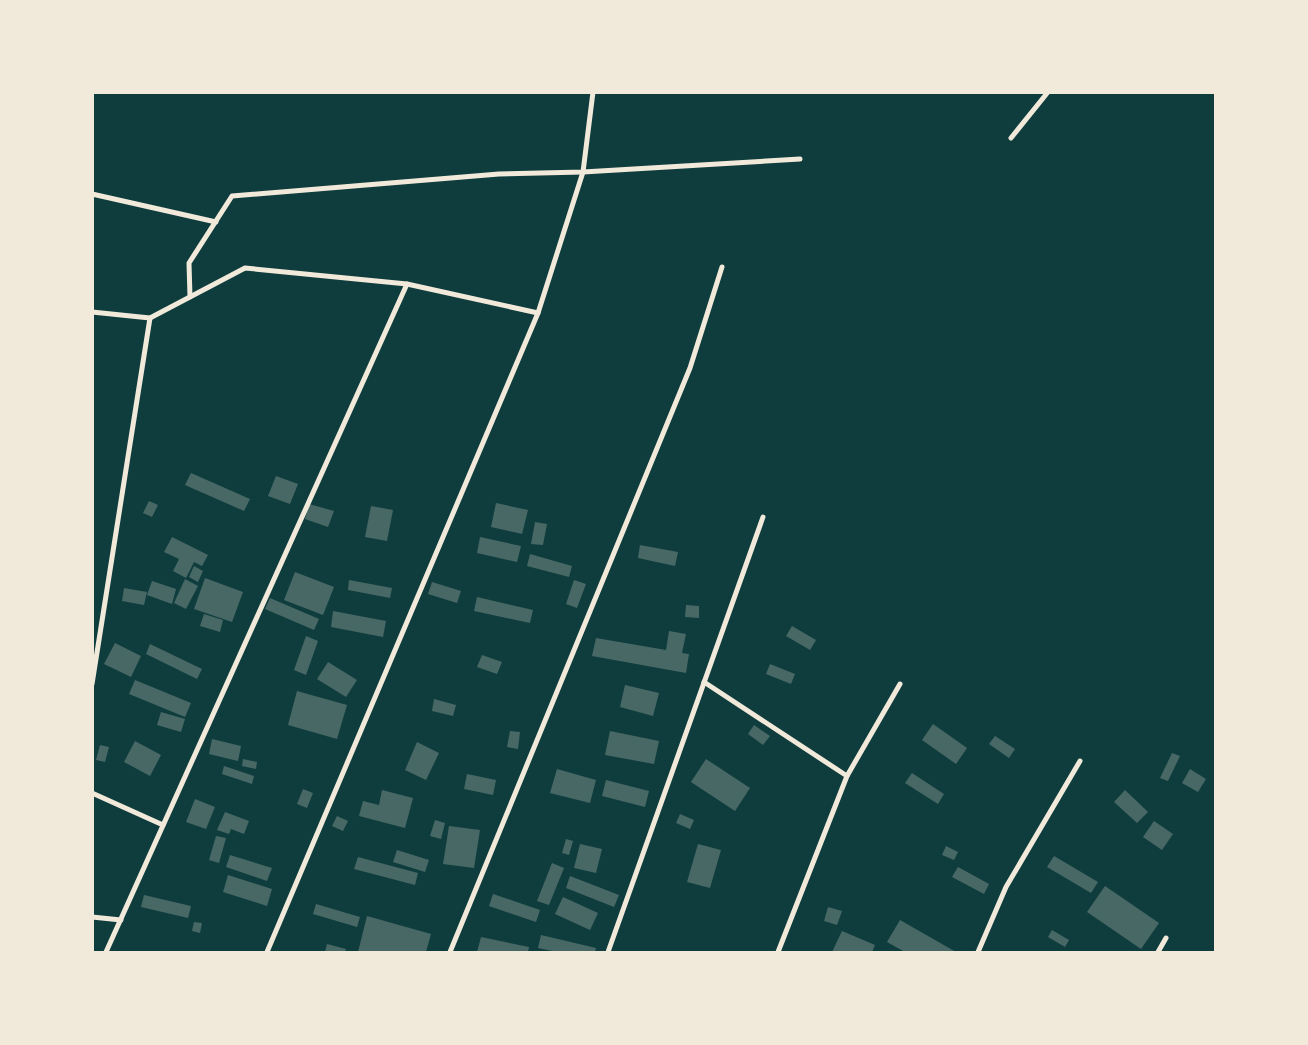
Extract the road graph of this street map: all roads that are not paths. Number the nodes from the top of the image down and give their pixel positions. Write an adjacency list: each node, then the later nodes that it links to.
1 (593, 92): 5 (street)
2 (1048, 92): 3 (street)
3 (1011, 138)
4 (800, 158): 5 (street)
5 (583, 172): 7 (street); 12 (street)
6 (92, 194): 7 (street)
7 (216, 222): 10 (street)
8 (722, 267): 27 (street)
9 (407, 284): 10 (street); 12 (street); 21 (street)
10 (190, 297): 13 (street)
11 (92, 312): 13 (street)
12 (538, 313): 26 (street)
13 (150, 318): 16 (street)
14 (763, 517): 15 (street)
15 (704, 682): 19 (street); 28 (street)
16 (93, 683)
17 (900, 684): 19 (street)
18 (1080, 761): 30 (street)
19 (847, 776): 29 (street)
20 (92, 793): 21 (street)
21 (163, 825): 23 (street)
22 (92, 917): 23 (street)
23 (121, 920): 25 (street)
24 (1166, 938): 31 (street)
25 (106, 952)
26 (267, 952)
27 (450, 952)
28 (608, 952)
29 (778, 952)
30 (978, 952)
31 (1158, 952)

